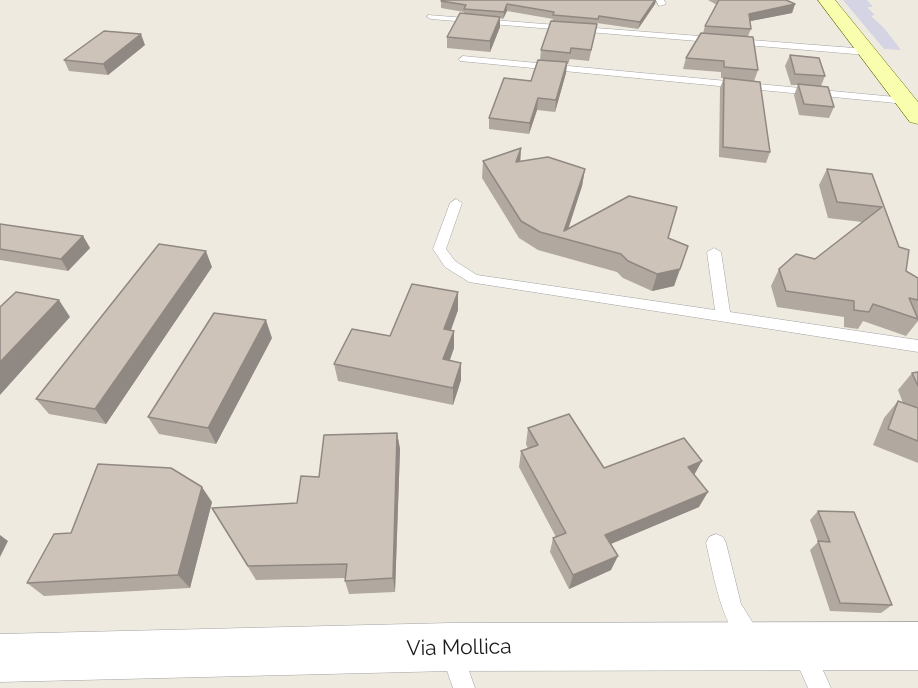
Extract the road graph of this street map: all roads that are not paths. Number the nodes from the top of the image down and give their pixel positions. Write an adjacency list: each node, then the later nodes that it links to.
1 (826, 0): 3 (main road)
2 (431, 17): 3 (lane)
3 (867, 52): 5 (main road)
4 (463, 59): 5 (lane)
5 (906, 101): 6 (main road)
6 (918, 117)
7 (456, 203): 9 (lane)
8 (714, 252): 9 (lane)
9 (723, 317): 10 (lane)
10 (918, 346)
11 (716, 543): 13 (lane)
12 (918, 646): 13 (street, Via Mollica)
13 (778, 647): 15 (street, Via Mollica); 16 (lane)
14 (0, 658): 15 (street, Via Mollica)
15 (457, 668)
16 (820, 688)

